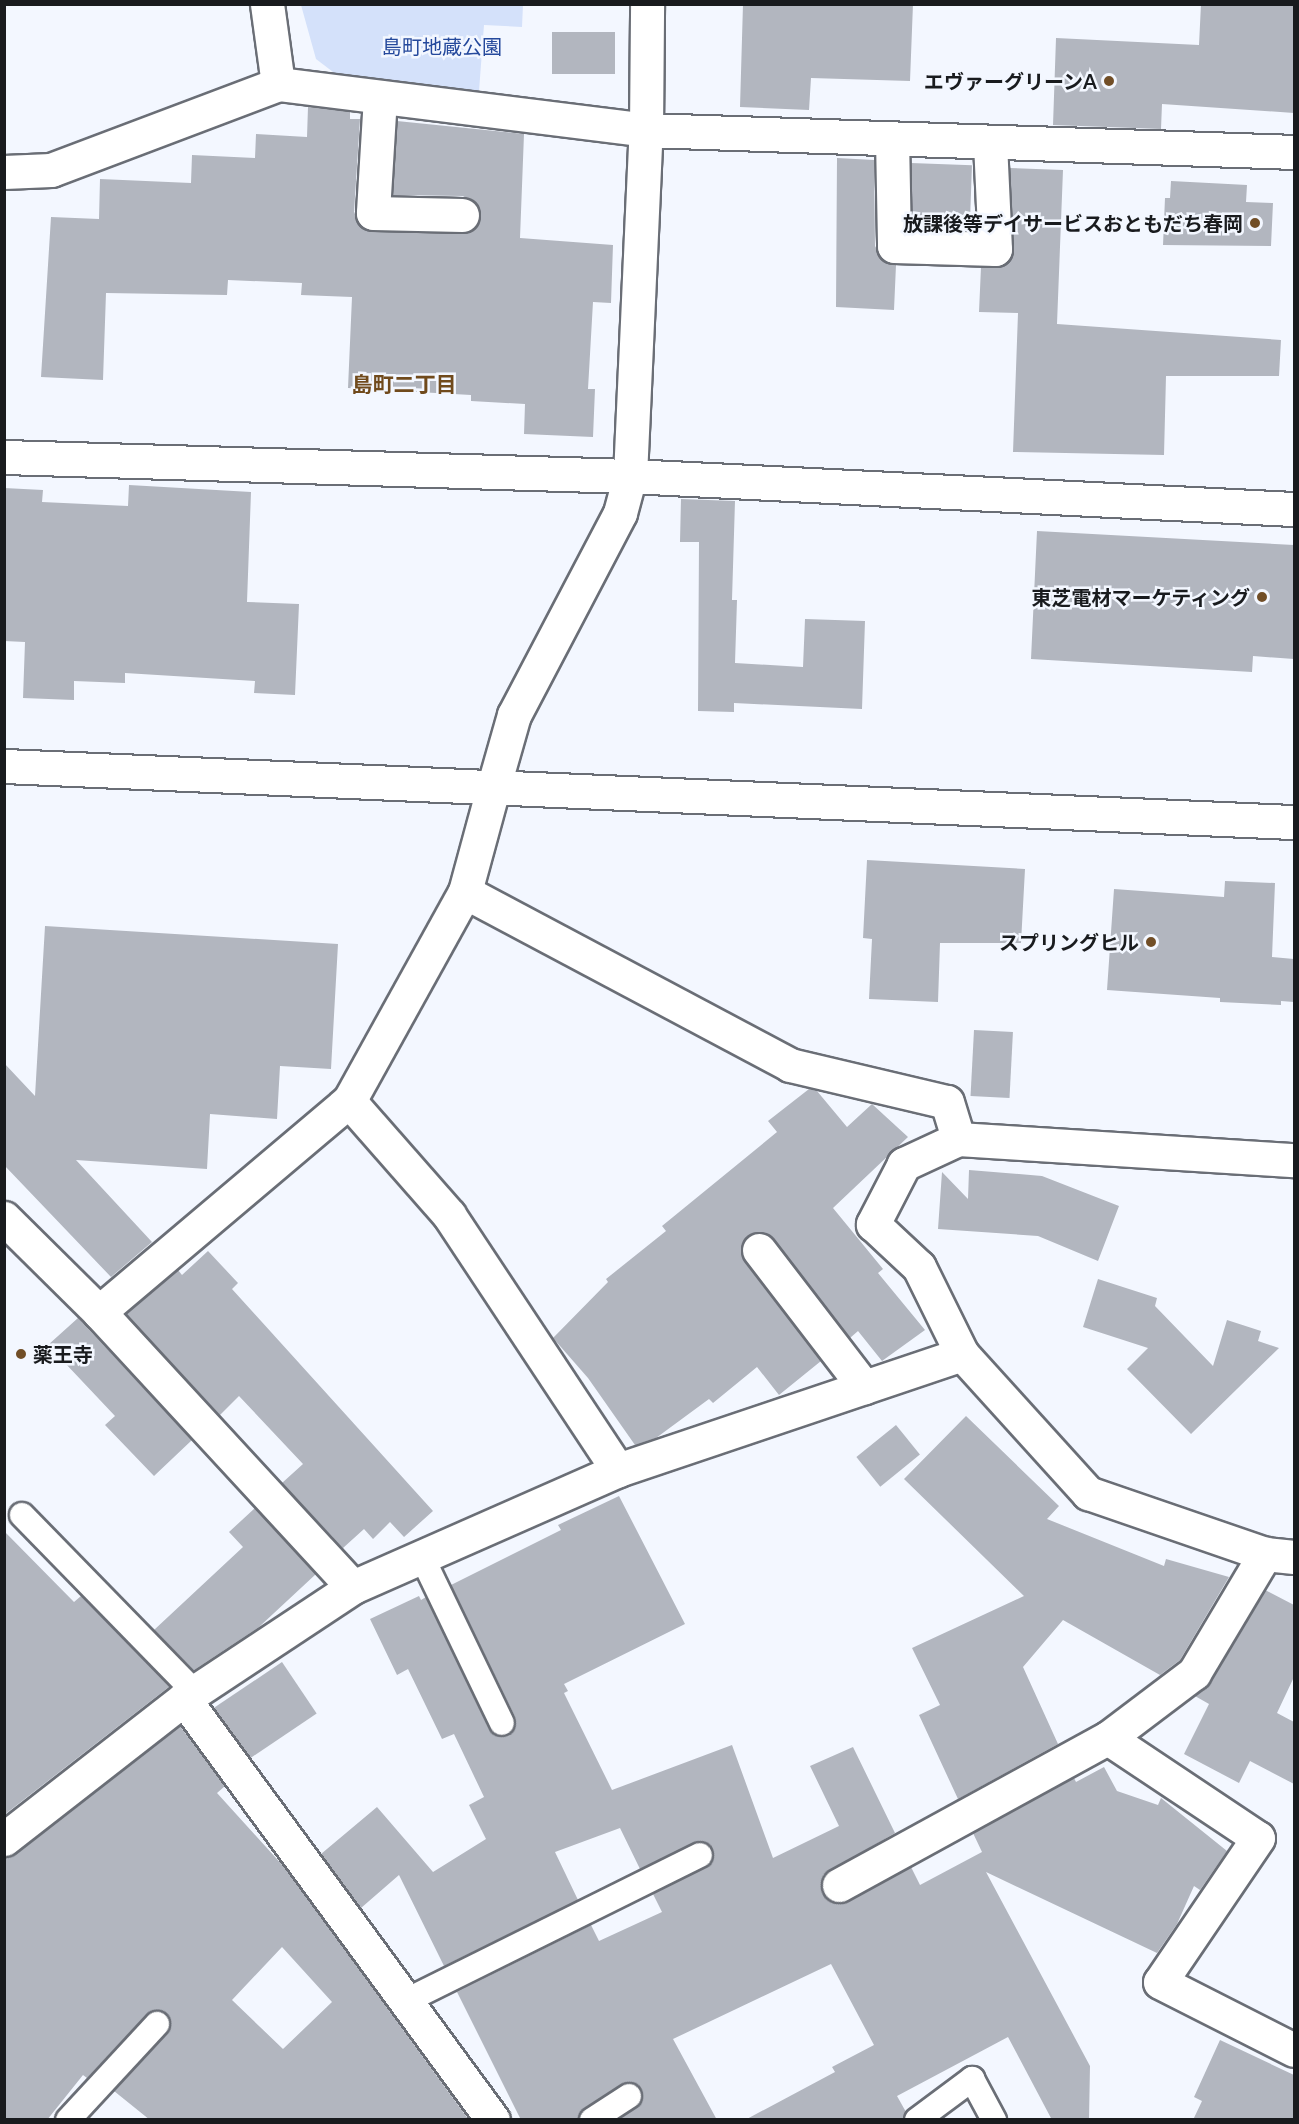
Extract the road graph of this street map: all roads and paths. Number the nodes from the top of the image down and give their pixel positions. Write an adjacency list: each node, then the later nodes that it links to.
1 (267, 4): 3 (street)
2 (647, 4): 5 (street)
3 (278, 84): 4 (street); 9 (street)
4 (380, 97): 5 (street); 10 (street)
5 (646, 130): 6 (street); 12 (street)
6 (892, 138): 7 (street); 7 (street)
7 (990, 142): 8 (street)
8 (1294, 152)
9 (4, 172)
10 (462, 215)
11 (4, 457): 12 (street)
12 (630, 476): 13 (street); 15 (street)
13 (1294, 509)
14 (4, 766): 15 (street)
15 (494, 785): 16 (street); 17 (street)
16 (1294, 822)
17 (465, 892): 18 (street); 19 (street)
18 (350, 1101): 23 (street); 26 (street)
19 (958, 1139): 20 (street); 24 (street)
20 (1294, 1160)
21 (4, 1218): 23 (street)
22 (759, 1250): 25 (street)
23 (99, 1312): 30 (street)
24 (962, 1354): 25 (street); 28 (street)
25 (864, 1387): 26 (street)
26 (618, 1470): 29 (street)
27 (22, 1515): 31 (lane)
28 (1280, 1555): 33 (street)
29 (422, 1557): 30 (street); 32 (lane)
30 (353, 1587): 31 (street)
31 (189, 1695): 34 (street); 37 (street)
32 (502, 1724)
33 (1108, 1738): 36 (street); 39 (street)
34 (4, 1839)
35 (700, 1856): 37 (lane)
36 (839, 1885)
37 (406, 2001): 42 (street)
38 (157, 2024): 41 (lane)
39 (1294, 2050)
40 (629, 2096): 43 (lane)
41 (68, 2120)
42 (493, 2120)
43 (592, 2120)
44 (917, 2120): 45 (lane)
45 (994, 2120)

